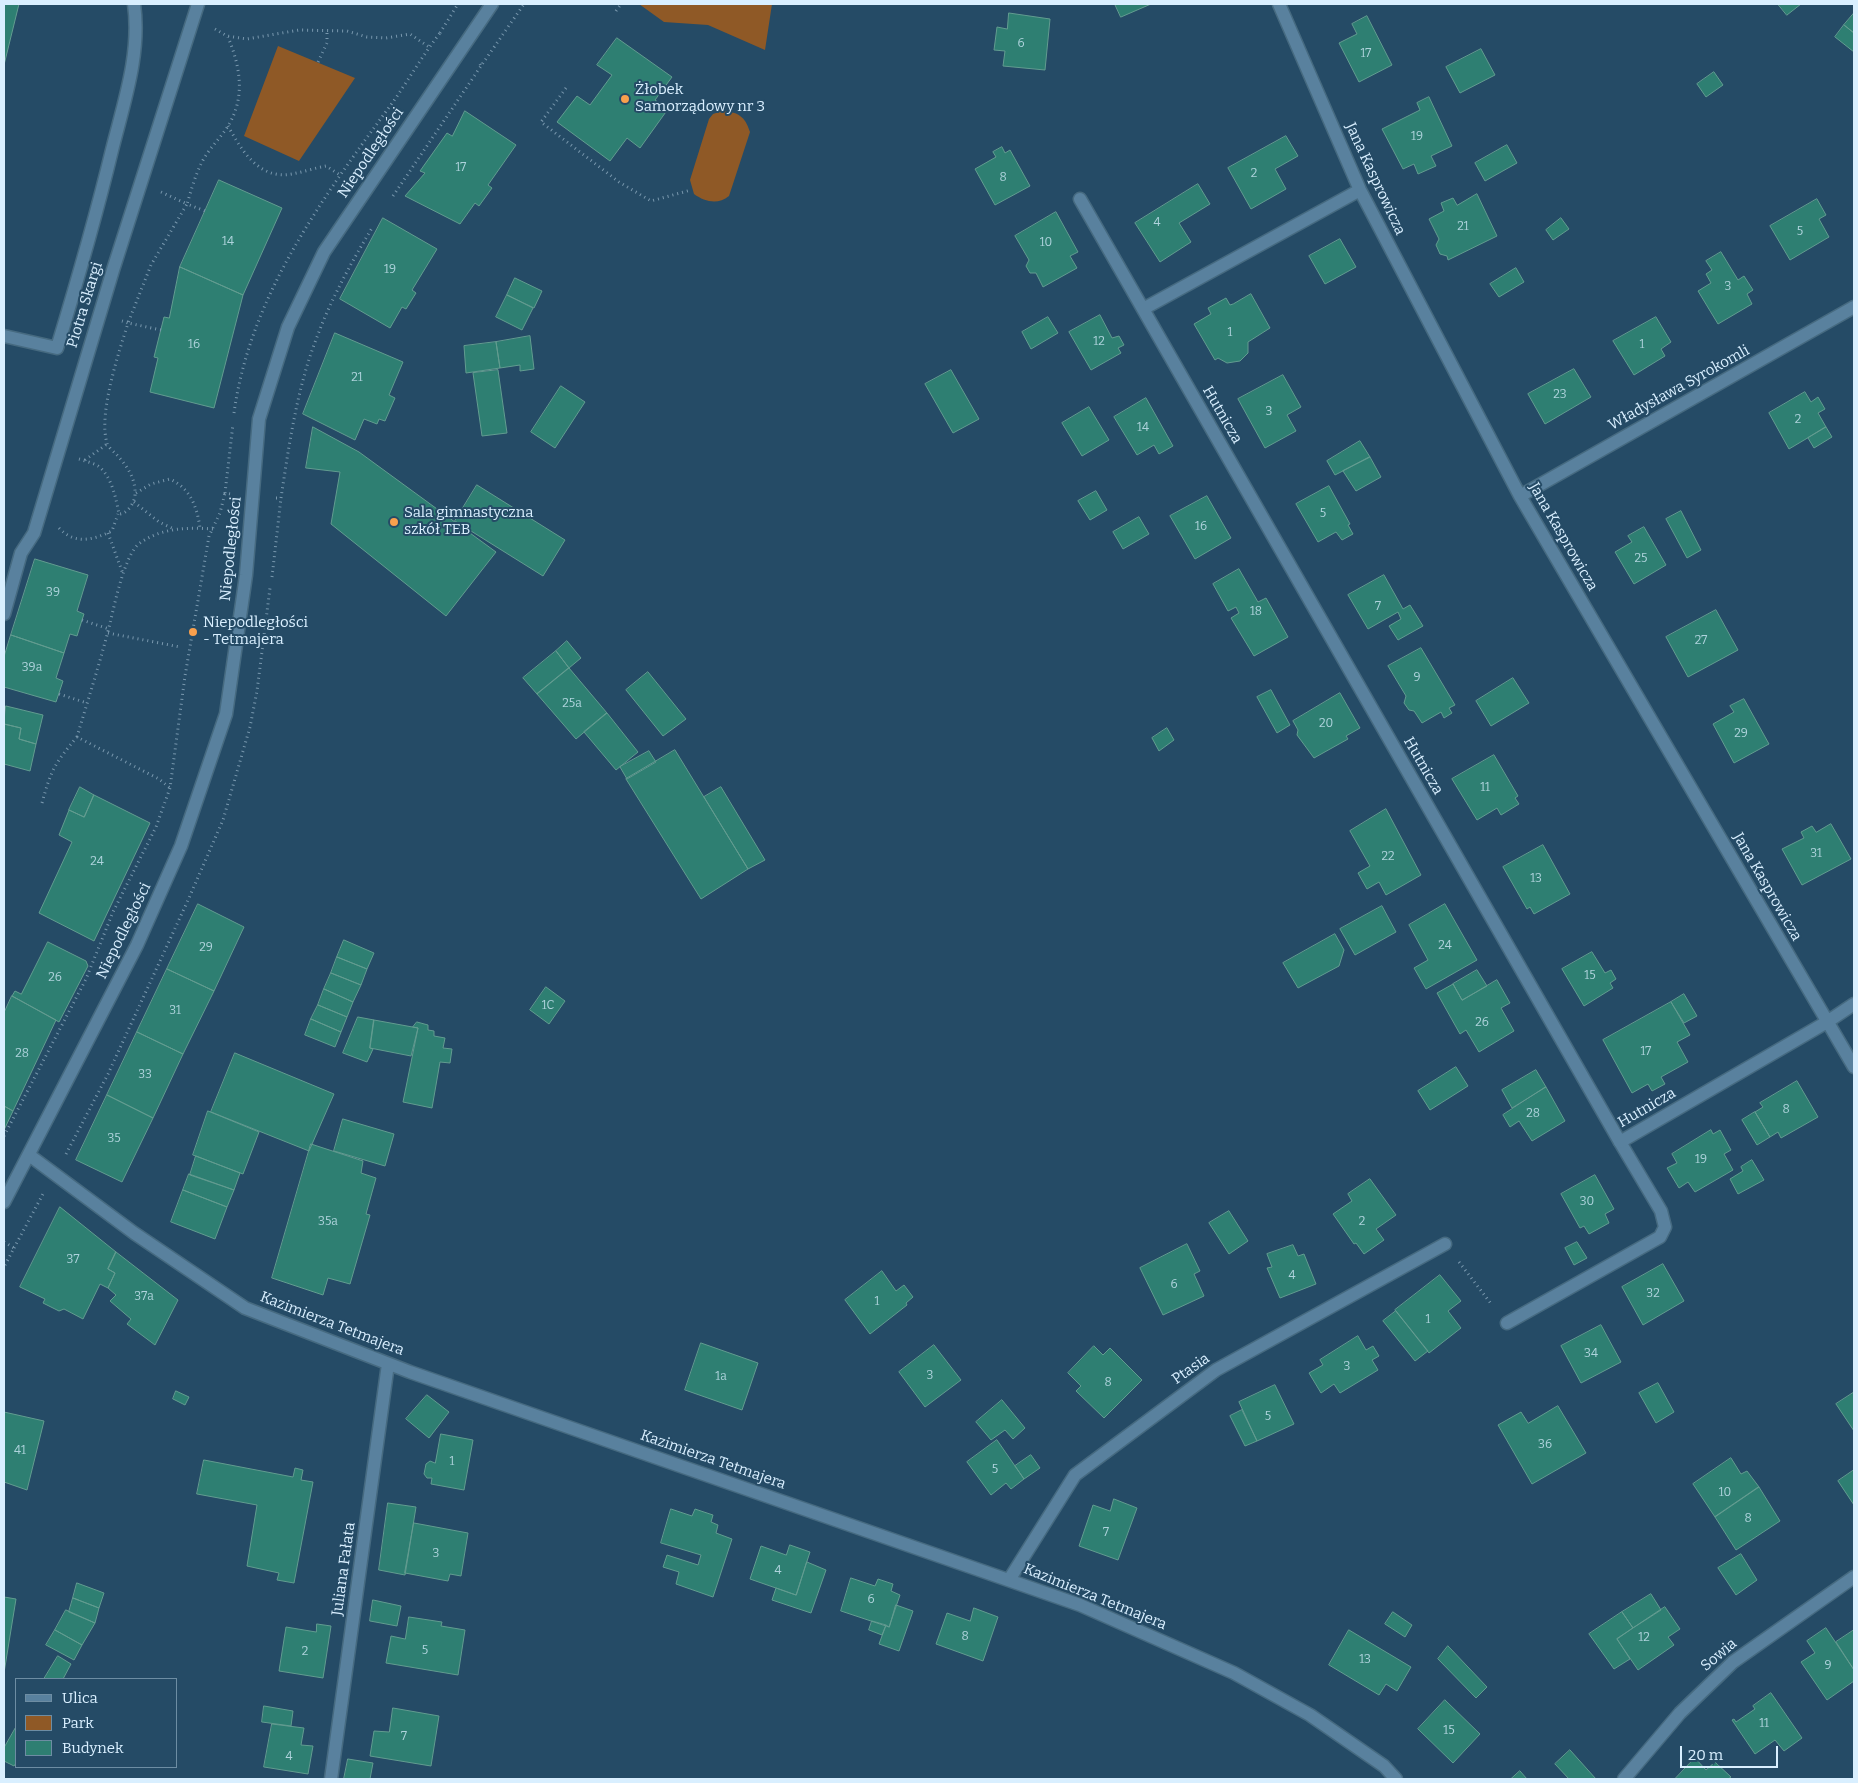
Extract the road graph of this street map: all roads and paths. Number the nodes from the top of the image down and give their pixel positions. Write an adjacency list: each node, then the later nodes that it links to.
1 (134, 4): 26 (street)
2 (198, 4): 41 (street, Piotra Skargi)
3 (492, 4): 57 (street, Niepodległości)
4 (622, 4): 6 (path)
5 (1279, 4): 17 (street, Jana Kasprowicza)
6 (616, 11)
7 (208, 24): 9 (path)
8 (326, 30): 9 (path); 10 (path); 11 (path)
9 (227, 36): 13 (path)
10 (429, 47)
11 (318, 62)
12 (566, 88): 16 (path)
13 (228, 126): 14 (path); 19 (path)
14 (340, 175)
15 (156, 190): 19 (path)
16 (691, 190)
17 (1360, 190): 22 (street); 32 (street, Jana Kasprowicza)
18 (1080, 199): 22 (street, Hutnicza)
19 (187, 204): 20 (path); 24 (path)
20 (205, 211)
21 (1854, 307): 32 (street, Władysława Syrokomli)
22 (1142, 309): 56 (street, Hutnicza)
23 (117, 319): 24 (path)
24 (128, 323): 25 (path); 27 (path)
25 (161, 330)
26 (4, 336)
27 (107, 444): 29 (path); 30 (path)
28 (78, 458): 29 (path)
29 (84, 461): 34 (path)
30 (136, 493): 33 (path); 36 (path)
31 (225, 493): 38 (path)
32 (1520, 496): 51 (street, Jana Kasprowicza)
33 (134, 502): 34 (path); 37 (path)
34 (119, 514): 39 (path)
35 (57, 526): 39 (path)
36 (200, 528): 37 (path); 38 (path)
37 (174, 529): 40 (path)
38 (213, 529): 48 (path)
39 (108, 533): 40 (path)
40 (123, 575): 43 (path)
41 (4, 614)
42 (82, 620): 43 (path)
43 (108, 631): 44 (path); 46 (path)
44 (180, 647)
45 (59, 694): 46 (path)
46 (87, 703): 47 (path)
47 (77, 737): 48 (path); 49 (path)
48 (170, 788): 55 (path)
49 (42, 803)
50 (1854, 1004): 51 (street, Hutnicza)
51 (1827, 1022): 53 (street, Jana Kasprowicza); 56 (street, Hutnicza)
52 (129, 1026): 54 (path)
53 (1854, 1067)
54 (91, 1103)
55 (4, 1136)
56 (1620, 1142): 62 (street)
57 (28, 1155): 58 (street, Niepodległości); 63 (street, Kazimierza Tetmajera)
58 (4, 1202)
59 (4, 1242): 61 (path)
60 (1445, 1244): 62 (path); 65 (street, Ptasia)
61 (4, 1267)
62 (1507, 1323)
63 (388, 1364): 65 (street, Kazimierza Tetmajera); 66 (street, Juliana Fałata)
64 (1854, 1578): 68 (street, Sowia)
65 (1009, 1580): 67 (street, Kazimierza Tetmajera)
66 (331, 1779)
67 (1396, 1779)
68 (1624, 1779)

